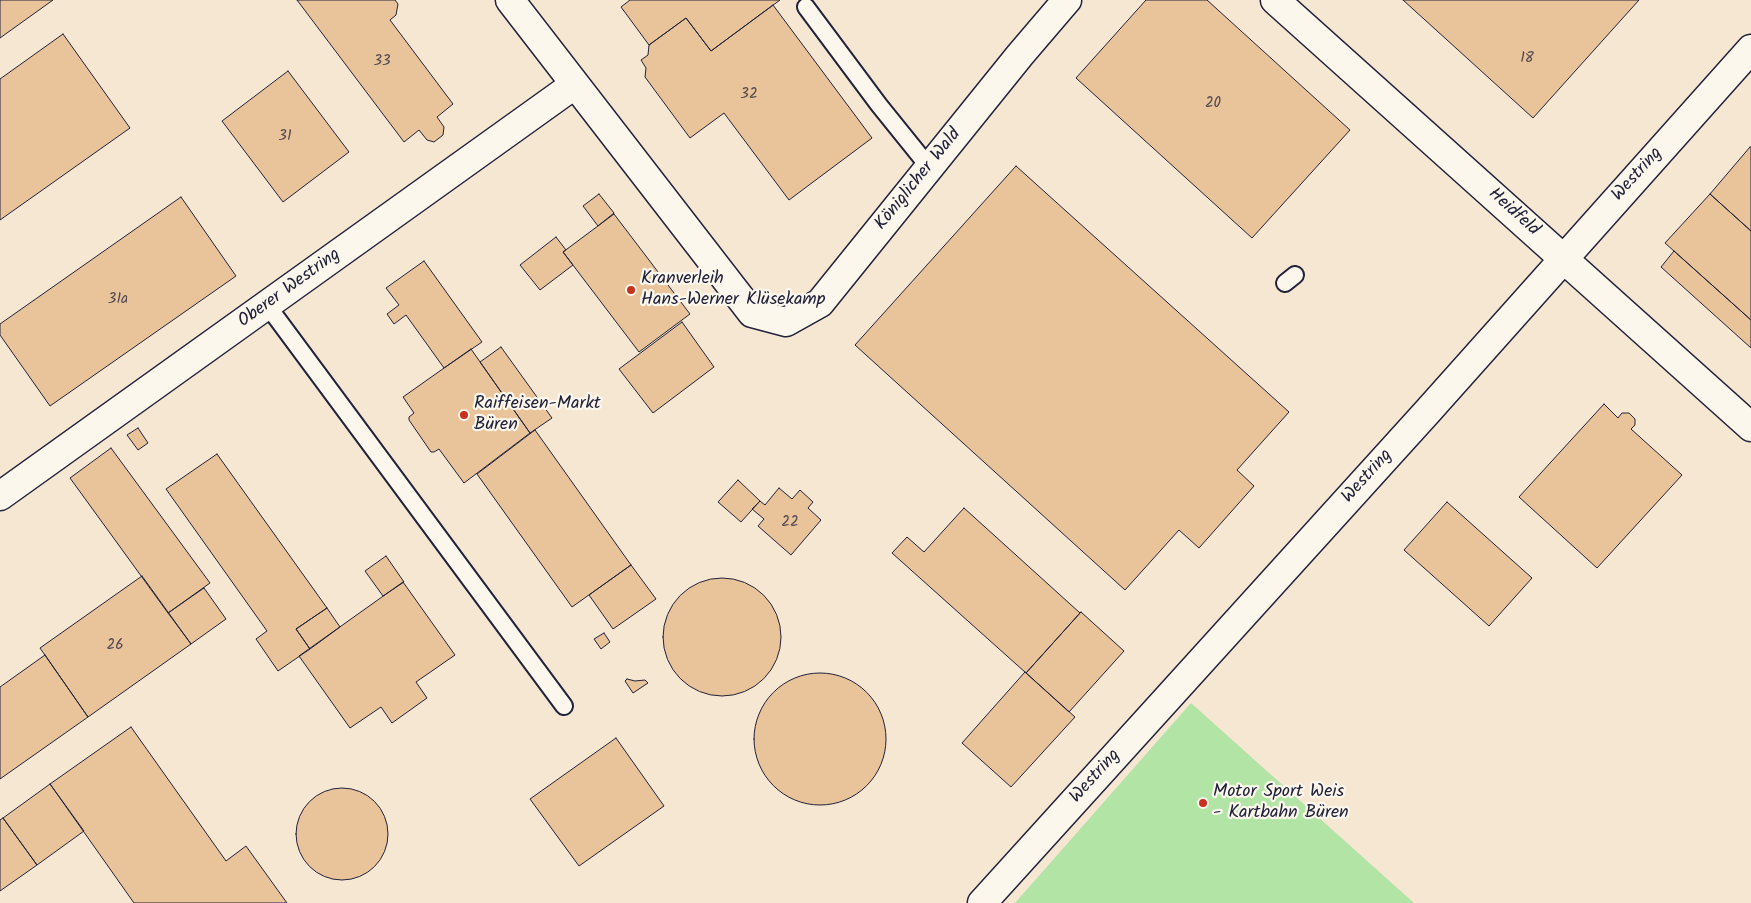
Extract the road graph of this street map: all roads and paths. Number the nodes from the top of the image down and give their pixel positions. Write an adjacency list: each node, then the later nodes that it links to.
1 (510, 0): 6 (street)
2 (1066, 0): 7 (street, Königlicher Wald)
3 (1275, 0): 8 (street, Heidfeld)
4 (806, 7): 7 (lane)
5 (1751, 49): 8 (street, Westring)
6 (574, 85): 7 (street, Königlicher Wald); 9 (street, Oberer Westring)
7 (930, 168)
8 (1564, 258): 10 (street, Heidfeld); 13 (street, Westring)
9 (267, 305): 11 (street, Oberer Westring); 12 (lane)
10 (1751, 427)
11 (2, 490)
12 (564, 706)
13 (982, 903)

